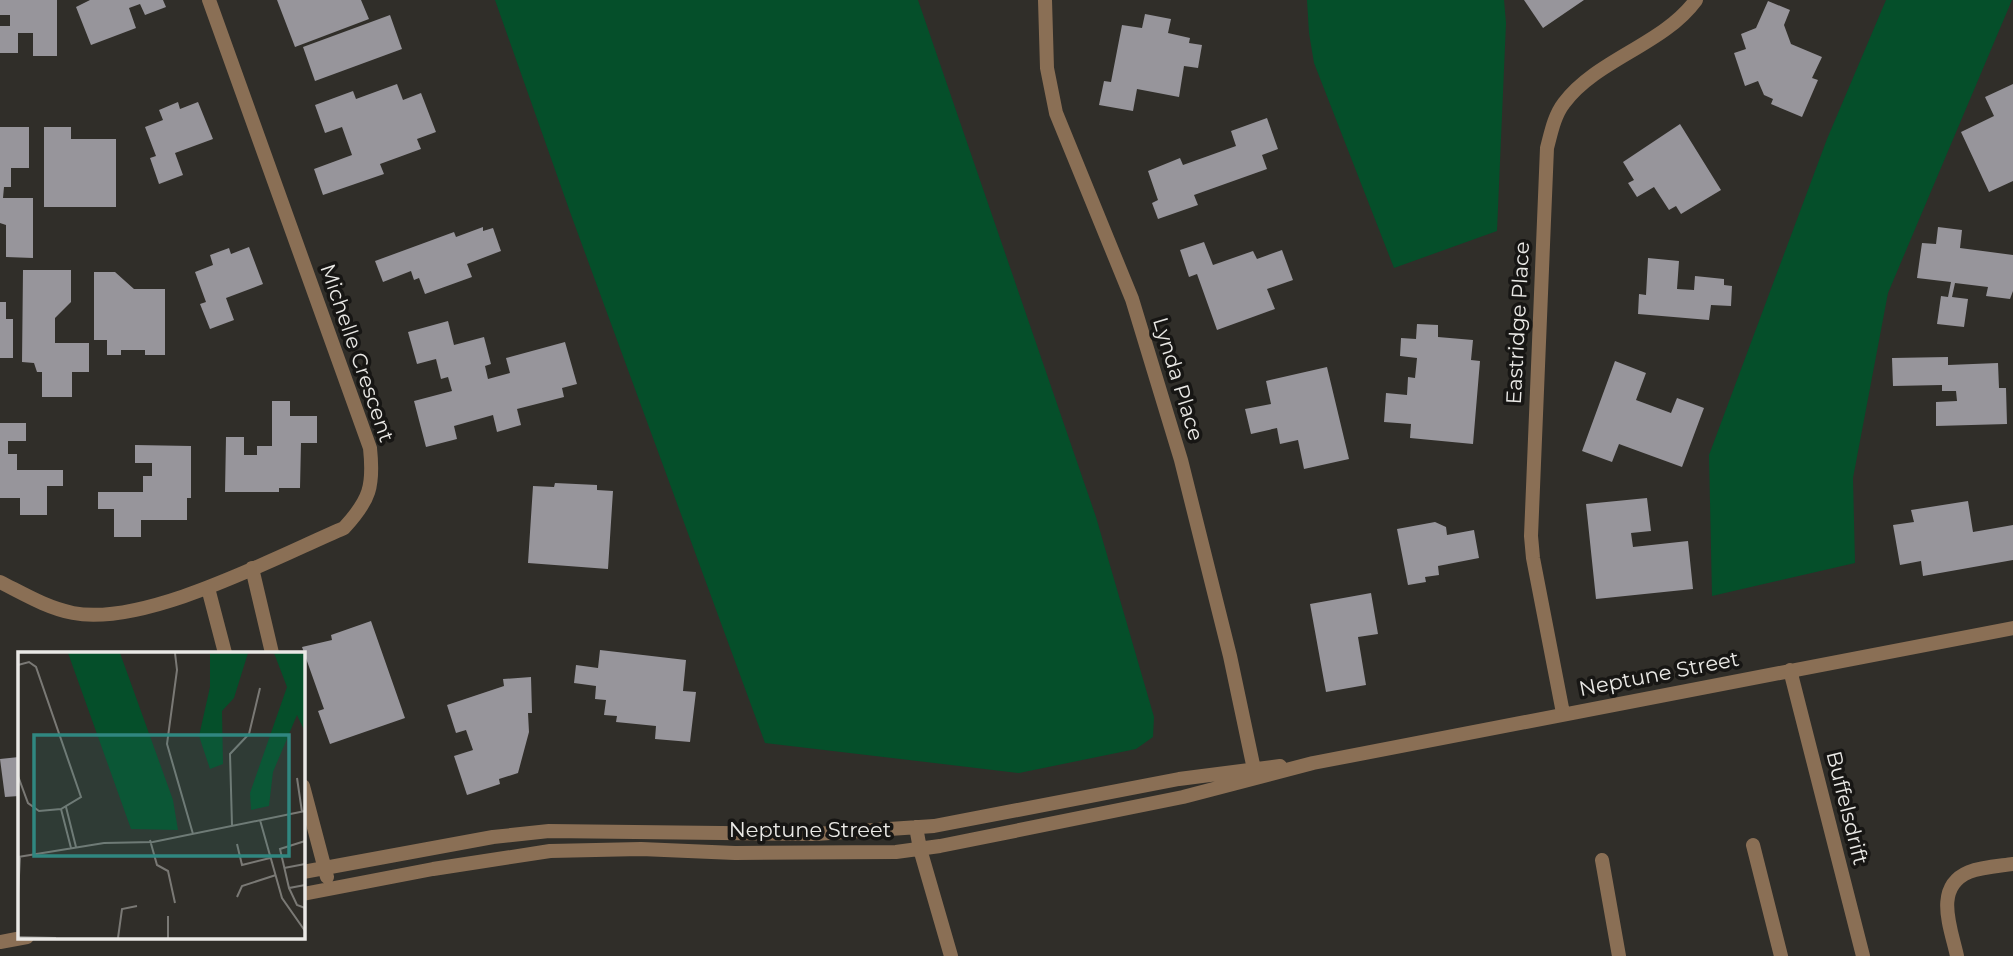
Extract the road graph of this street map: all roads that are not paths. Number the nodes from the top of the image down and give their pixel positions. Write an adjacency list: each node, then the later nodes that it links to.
1 (209, 0): 4 (street, Michelle Crescent)
2 (1045, 0): 12 (street, Lynda Place)
3 (1696, 0): 11 (street, Eastridge Place)
4 (252, 568): 6 (street, Michelle Crescent); 9 (street)
5 (0, 582): 6 (street, Michelle Crescent)
6 (208, 588): 8 (street)
7 (2013, 628): 10 (street, Neptune Street)
8 (225, 652)
9 (272, 652)
10 (1790, 670): 11 (street, Neptune Street); 32 (street, Buffelsdrift)
11 (1563, 713): 12 (street, Neptune Street)
12 (1254, 774): 14 (street, Neptune Street); 18 (street, Neptune Street)
13 (304, 790): 23 (street)
14 (916, 827): 16 (street, Neptune Street); 18 (street)
15 (581, 831): 16 (street, Neptune Street); 19 (street); 23 (street, Neptune Street)
16 (736, 833): 20 (street)
17 (1753, 845): 31 (street)
18 (920, 849): 20 (street, Neptune Street); 29 (street)
19 (581, 851): 20 (street, Neptune Street); 25 (street, Neptune Street)
20 (735, 853)
21 (1602, 860): 30 (street)
22 (2013, 864): 33 (street)
23 (324, 869): 24 (street, Neptune Street); 25 (street)
24 (304, 873)
25 (331, 888): 26 (street, Neptune Street)
26 (304, 894)
27 (18, 939): 28 (street)
28 (0, 942)
29 (951, 956)
30 (1619, 956)
31 (1781, 956)
32 (1863, 956)
33 (1958, 956)

